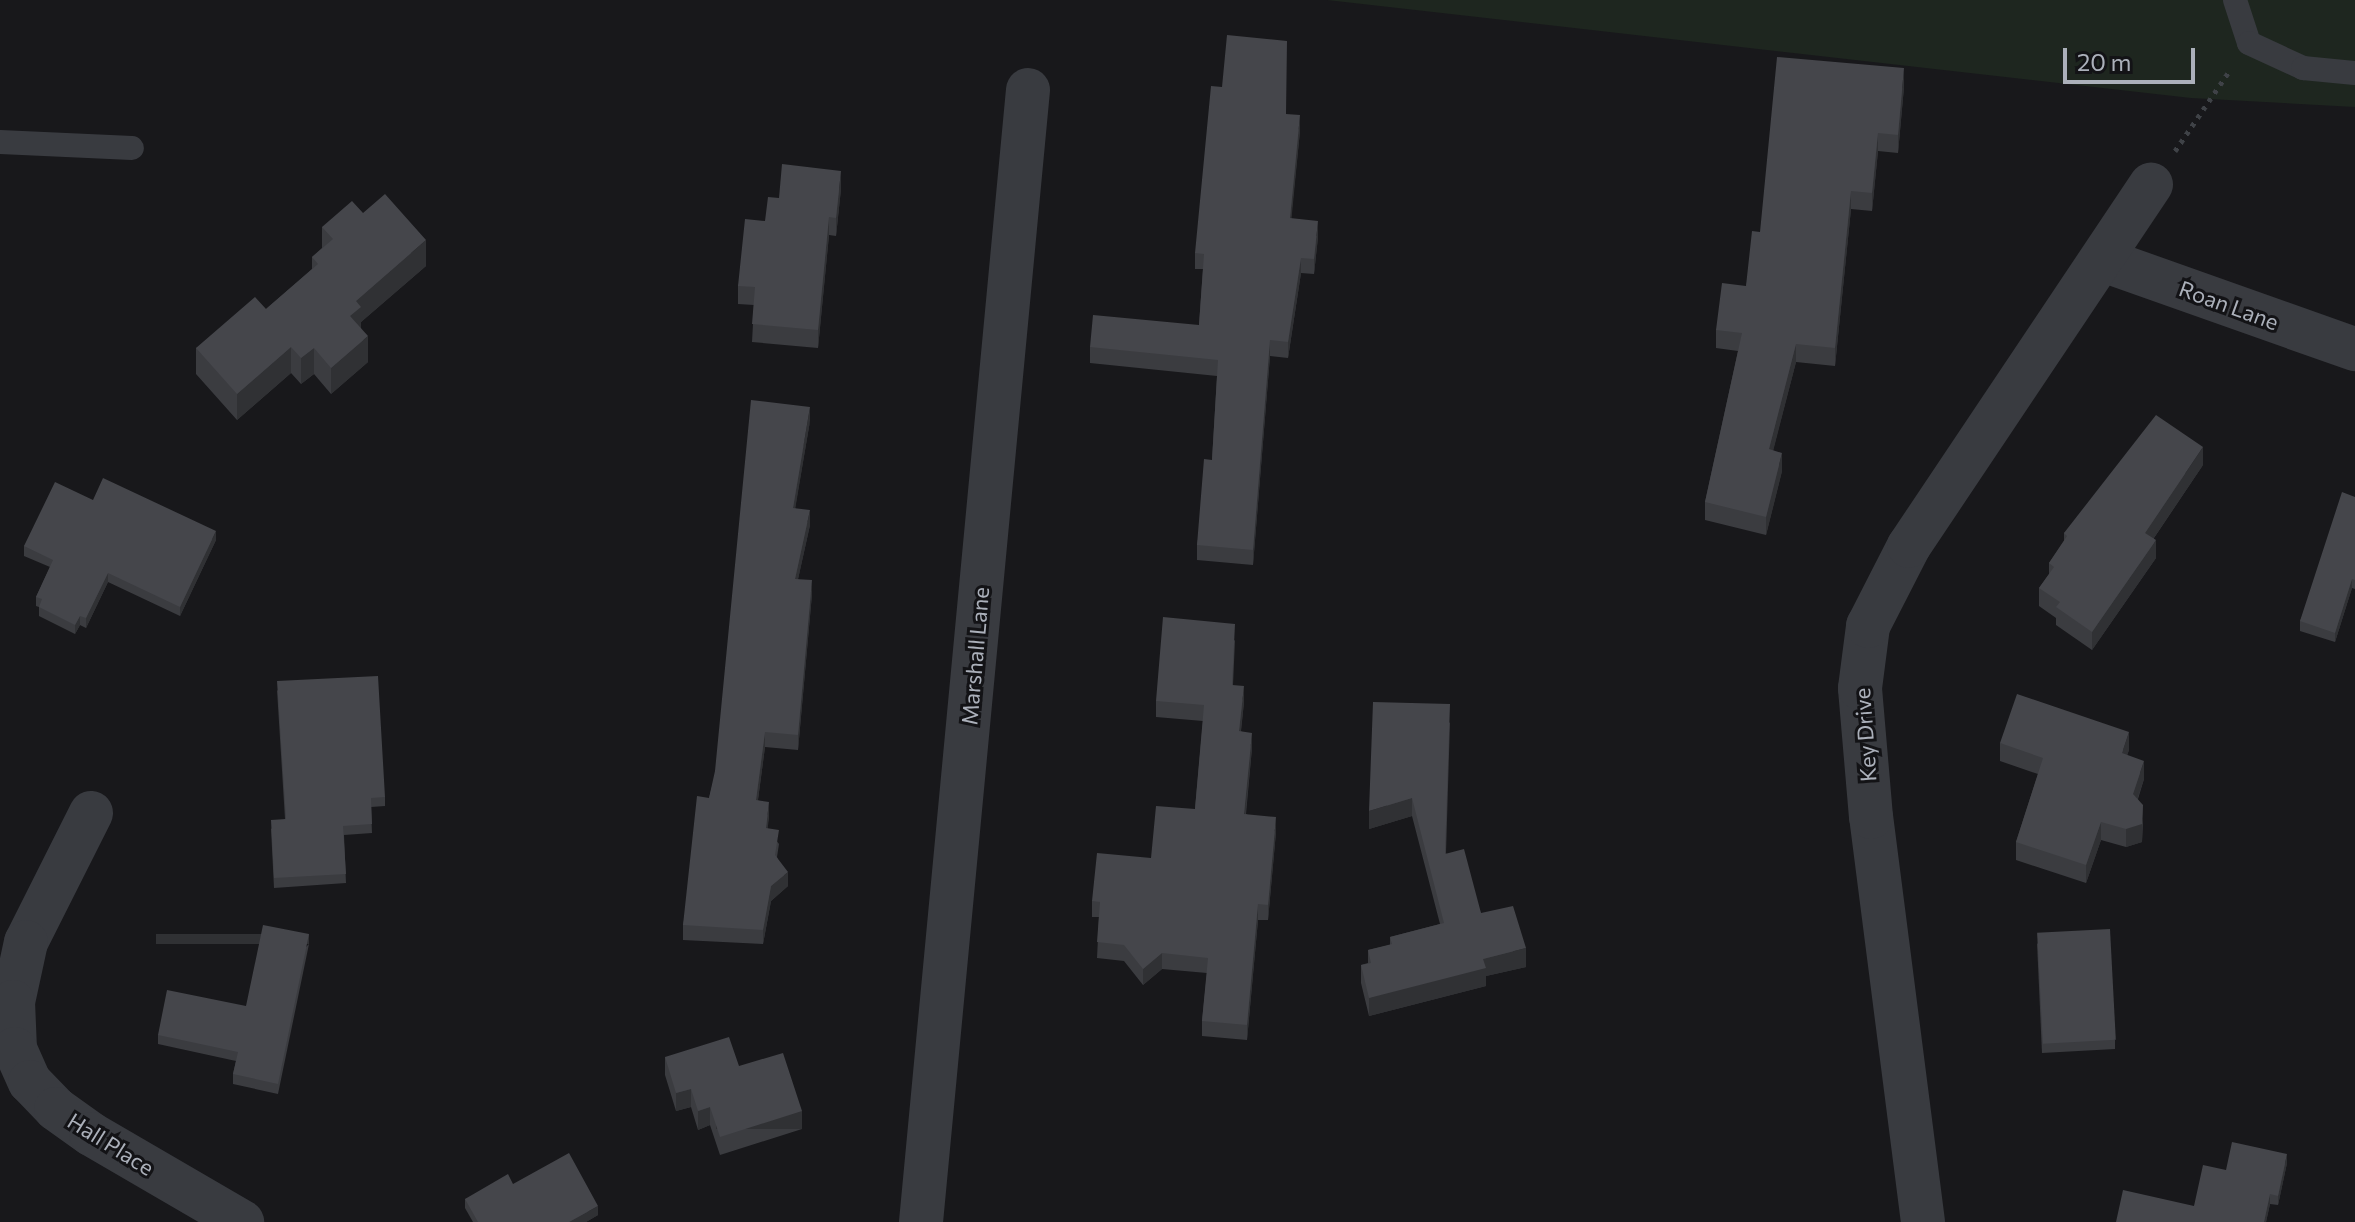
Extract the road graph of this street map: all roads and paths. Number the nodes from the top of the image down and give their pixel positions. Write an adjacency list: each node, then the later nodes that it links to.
1 (2235, 0): 2 (lane)
2 (2249, 43): 3 (lane); 7 (path)
3 (2355, 73)
4 (1028, 90): 12 (street, Marshall Lane)
5 (0, 142): 6 (lane)
6 (132, 148)
7 (2151, 185): 8 (street, Key Drive)
8 (2103, 260): 9 (street, Roan Lane); 13 (street, Key Drive)
9 (2355, 349)
10 (91, 813): 11 (street, Hall Place)
11 (242, 1222)
12 (921, 1222)
13 (1923, 1222)

